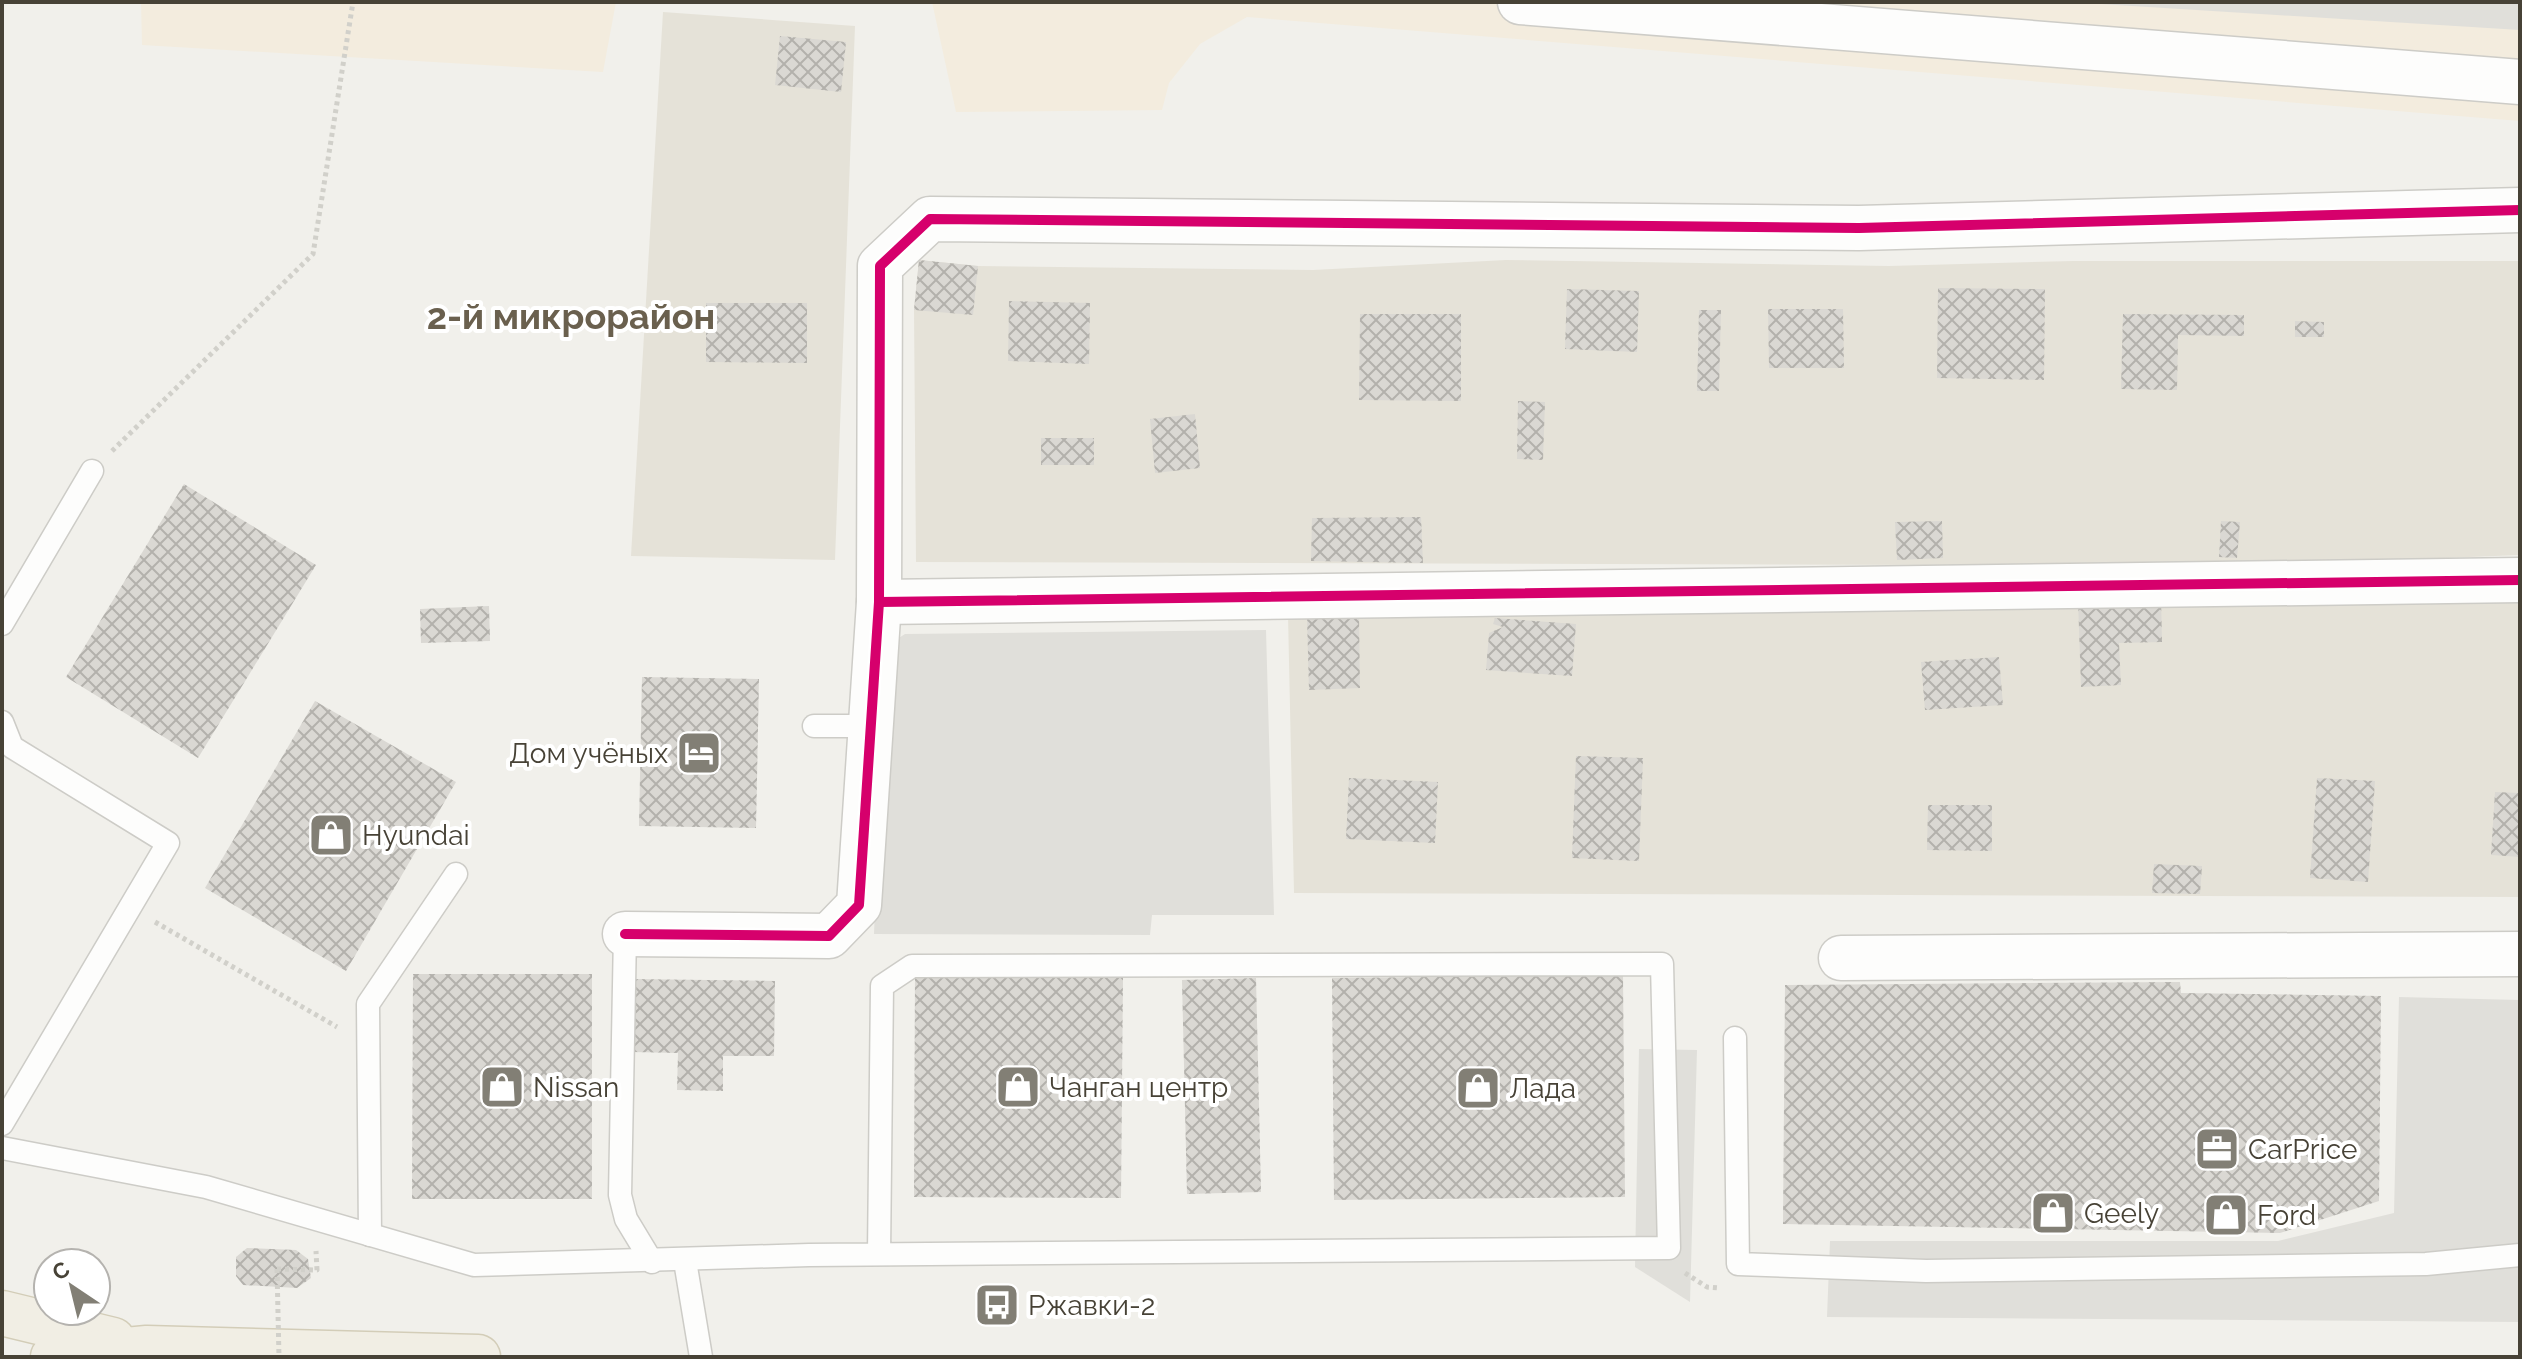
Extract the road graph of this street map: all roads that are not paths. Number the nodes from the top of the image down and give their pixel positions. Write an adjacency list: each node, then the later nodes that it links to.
1 (1520, 2): 2 (street)
2 (2520, 82)
3 (2520, 210): 6 (street)
4 (92, 471): 7 (lane)
5 (2520, 580): 6 (street)
6 (879, 602): 10 (street)
7 (2, 624)
8 (2, 722): 16 (lane)
9 (814, 726): 10 (lane)
10 (871, 726): 12 (street)
11 (456, 874): 18 (lane)
12 (625, 934): 22 (lane)
13 (2520, 954): 14 (street)
14 (1841, 958)
15 (1735, 1038): 20 (lane)
16 (2, 1124)
17 (2, 1148): 18 (lane)
18 (370, 1235): 22 (lane)
19 (879, 1254): 19 (lane); 21 (lane)
20 (2520, 1255)
21 (685, 1261): 22 (lane); 30 (lane)
22 (652, 1262)
23 (2, 1290): 24 (main road)
24 (32, 1302)
25 (2, 1313): 27 (main road)
26 (95, 1327): 27 (main road)
27 (147, 1348): 28 (main road); 29 (main road)
28 (53, 1357)
29 (478, 1357)
30 (701, 1357)

